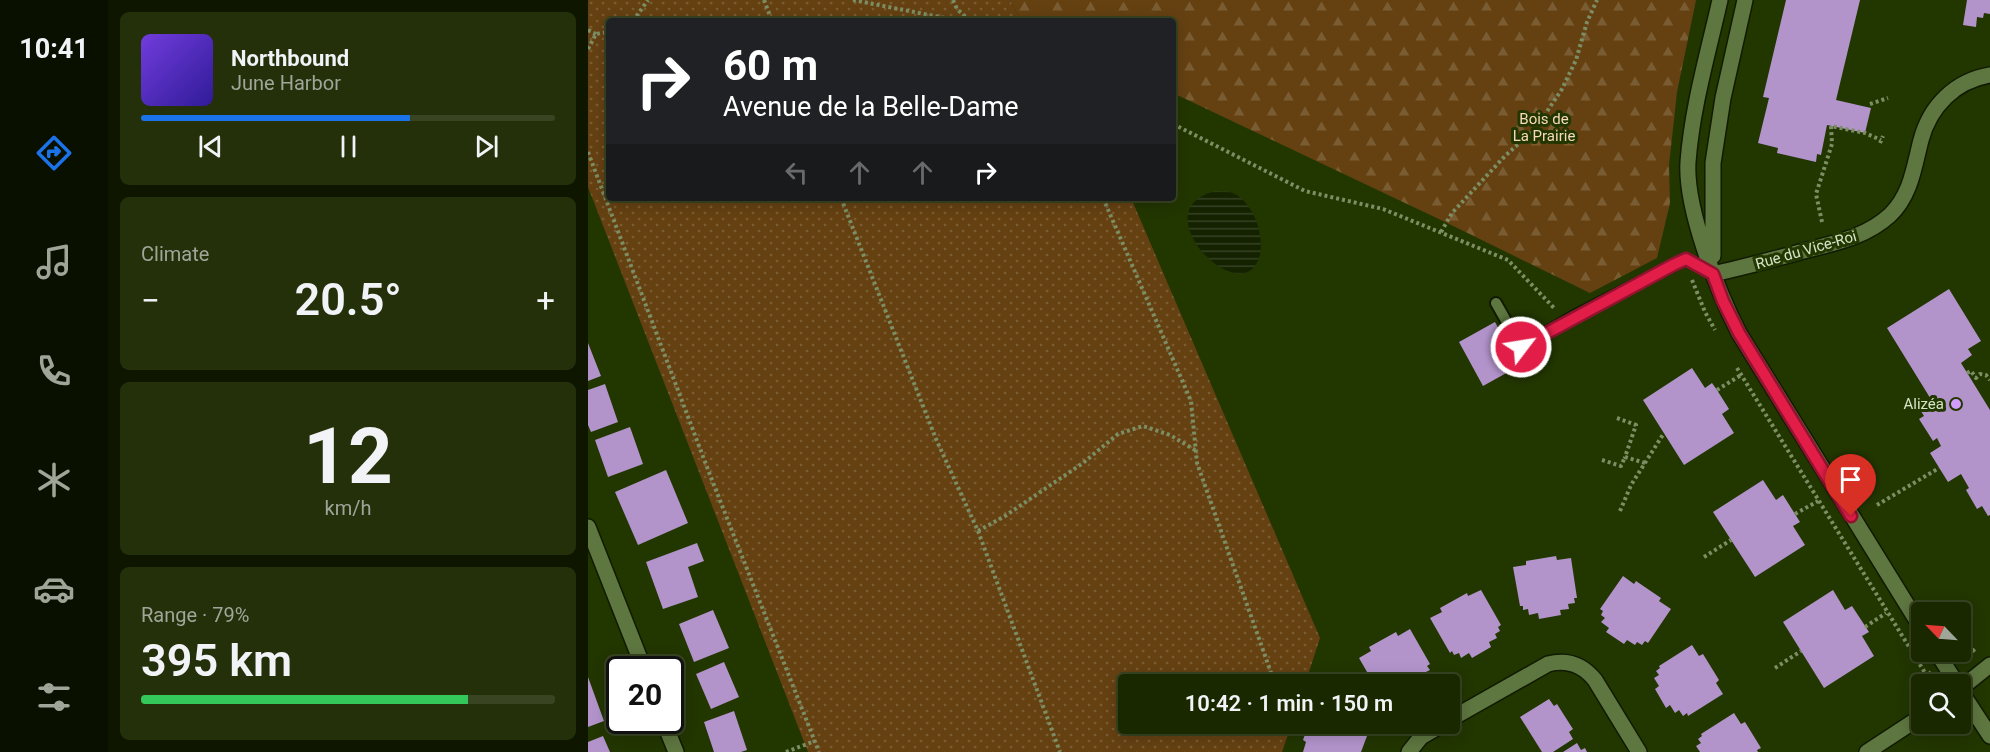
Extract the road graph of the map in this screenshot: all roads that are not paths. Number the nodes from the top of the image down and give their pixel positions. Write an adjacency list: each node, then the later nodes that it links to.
1 (1720, 0): 4 (street)
2 (1745, 0): 4 (street)
3 (1990, 75): 4 (street, Rue du Vice-Roi)
4 (1713, 274): 5 (lane); 7 (street)
5 (1496, 303)
6 (588, 527): 8 (street)
7 (1911, 611)
8 (639, 656)
9 (1990, 665): 10 (street)
10 (1971, 680)
11 (1971, 706): 16 (street)
12 (1460, 714): 19 (street)
13 (1911, 723): 20 (street)
14 (669, 734): 17 (street)
15 (1426, 734): 18 (street)
16 (1990, 736)
17 (676, 752)
18 (1409, 752)
19 (1639, 752)
20 (1867, 752)

